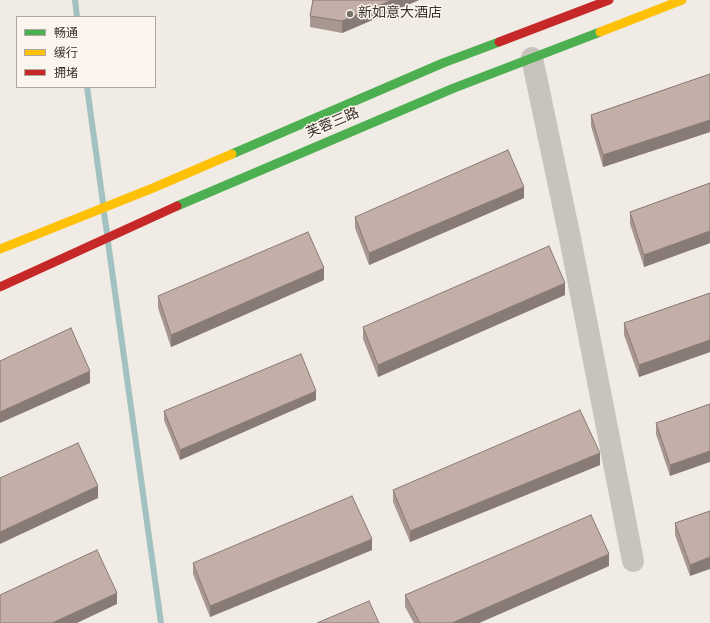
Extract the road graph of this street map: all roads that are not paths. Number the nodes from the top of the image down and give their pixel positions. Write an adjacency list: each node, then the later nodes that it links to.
1 (609, 0): 4 (main road, 芙蓉三路)
2 (682, 0): 3 (main road, 芙蓉三路)
3 (532, 58): 5 (main road, 芙蓉三路); 6 (street)
4 (0, 249)
5 (0, 286)
6 (633, 561)

